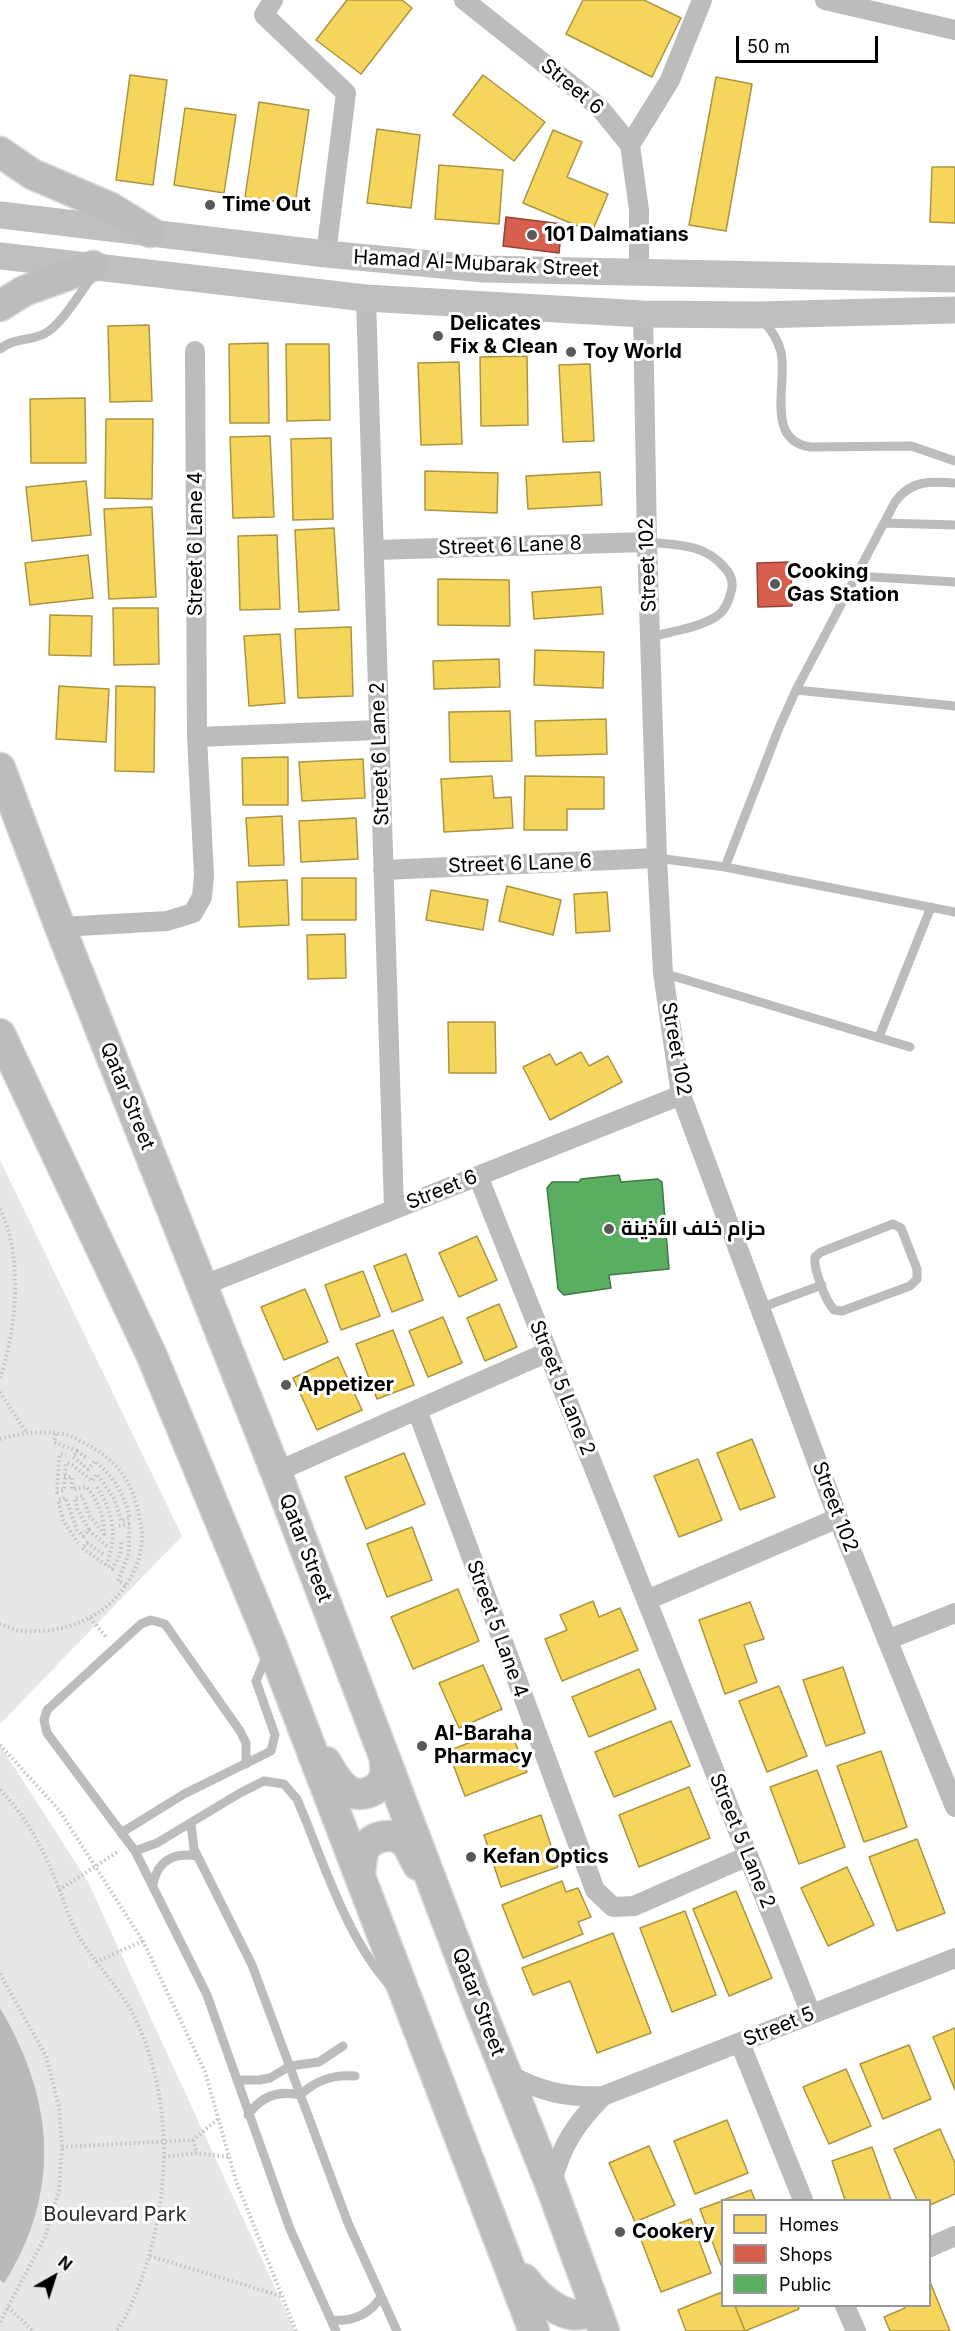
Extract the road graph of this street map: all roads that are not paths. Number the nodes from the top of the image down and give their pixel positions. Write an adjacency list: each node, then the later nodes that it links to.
1 (273, 0): 10 (street)
2 (464, 0): 6 (street, Street 6)
3 (702, 0): 6 (street)
4 (825, 0): 5 (street)
5 (955, 30)
6 (630, 145): 13 (street)
7 (0, 152): 9 (main road)
8 (0, 215): 9 (main road, Hamad Al-Mubarak Street)
9 (150, 232): 10 (main road, Hamad Al-Mubarak Street)
10 (326, 254): 13 (main road, Hamad Al-Mubarak Street)
11 (0, 256): 12 (main road, Hamad Al-Mubarak Street)
12 (97, 266): 15 (main road, Hamad Al-Mubarak Street); 17 (main road); 20 (lane)
13 (639, 273): 14 (main road, Hamad Al-Mubarak Street)
14 (955, 279)
15 (366, 298): 18 (main road, Hamad Al-Mubarak Street); 27 (street, Street 6 Lane 2)
16 (951, 304): 19 (main road, Hamad Al-Mubarak Street)
17 (0, 306)
18 (643, 314): 19 (main road, Hamad Al-Mubarak Street); 26 (street, Street 102)
19 (756, 315): 22 (lane)
20 (0, 349)
21 (195, 351): 34 (street, Street 6 Lane 4)
22 (955, 461)
23 (955, 483): 24 (lane)
24 (884, 523): 25 (lane); 28 (lane)
25 (955, 525)
26 (647, 542): 27 (street, Street 6 Lane 8); 30 (street, Street 102); 30 (lane)
27 (374, 550): 33 (street, Street 6 Lane 2)
28 (856, 576): 29 (lane); 31 (lane)
29 (955, 582)
30 (651, 636): 36 (street, Street 102)
31 (796, 690): 32 (lane); 37 (lane)
32 (955, 706)
33 (379, 730): 34 (street); 38 (street, Street 6 Lane 2)
34 (197, 737): 41 (street, Street 6 Lane 4)
35 (0, 768): 41 (main road, Qatar Street)
36 (657, 858): 37 (lane); 38 (street, Street 6 Lane 6); 42 (street, Street 102)
37 (725, 867): 39 (lane)
38 (383, 870): 48 (street, Street 6 Lane 2)
39 (931, 907): 40 (lane); 44 (lane)
40 (955, 912)
41 (60, 927): 50 (main road, Qatar Street)
42 (663, 973): 44 (lane); 46 (street, Street 102)
43 (0, 1034): 59 (main road)
44 (879, 1037): 45 (lane)
45 (910, 1047)
46 (681, 1095): 47 (street, Street 6); 51 (street, Street 102)
47 (478, 1176): 48 (street, Street 6); 52 (street, Street 5 Lane 2)
48 (394, 1209): 50 (street, Street 6)
49 (822, 1285): 49 (lane); 51 (lane)
50 (202, 1286): 54 (main road, Qatar Street)
51 (760, 1308): 55 (street, Street 102)
52 (548, 1352): 53 (street); 56 (street, Street 5 Lane 2)
53 (417, 1410): 54 (street); 68 (street, Street 5 Lane 4)
54 (276, 1472): 61 (main road, Qatar Street)
55 (838, 1518): 56 (street); 58 (street, Street 102)
56 (646, 1600): 68 (street, Street 5 Lane 2)
57 (955, 1613): 58 (street)
58 (887, 1640): 63 (street, Street 102)
59 (271, 1644): 60 (main road); 62 (lane)
60 (304, 1730): 61 (main road); 69 (main road)
61 (386, 1760): 71 (main road, Qatar Street)
62 (246, 1764): 65 (lane); 65 (lane)
63 (955, 1807)
64 (191, 1824): 66 (lane); 67 (lane); 73 (lane)
65 (122, 1833): 66 (lane)
66 (132, 1847): 70 (lane)
67 (197, 1856): 70 (lane); 77 (lane)
68 (748, 1856): 74 (street, Street 5 Lane 2)
69 (360, 1874): 71 (main road); 73 (main road)
70 (153, 1884): 80 (lane)
71 (447, 1920): 78 (main road, Qatar Street)
72 (955, 1958): 74 (street, Street 5)
73 (410, 2004): 88 (main road)
74 (811, 2014): 75 (street, Street 5)
75 (740, 2043): 82 (street, Street 5); 85 (street)
76 (343, 2046): 77 (lane)
77 (290, 2066): 80 (lane); 81 (lane)
78 (505, 2073): 82 (street, Street 5); 84 (main road, Qatar Street)
79 (355, 2076): 81 (lane)
80 (237, 2080): 83 (lane)
81 (300, 2095): 83 (lane); 89 (lane)
82 (603, 2096): 84 (street, Street 5)
83 (248, 2115): 92 (lane)
84 (551, 2186): 90 (main road, Qatar Street)
85 (803, 2199)
86 (955, 2236): 87 (street)
87 (931, 2247)
88 (501, 2248): 90 (main road); 95 (main road)
89 (381, 2296): 92 (lane); 94 (lane)
90 (594, 2304): 96 (main road, Qatar Street)
91 (845, 2307): 97 (street)
92 (332, 2320): 93 (lane)
93 (336, 2331)
94 (397, 2331)
95 (534, 2331)
96 (604, 2331)
97 (856, 2331)

